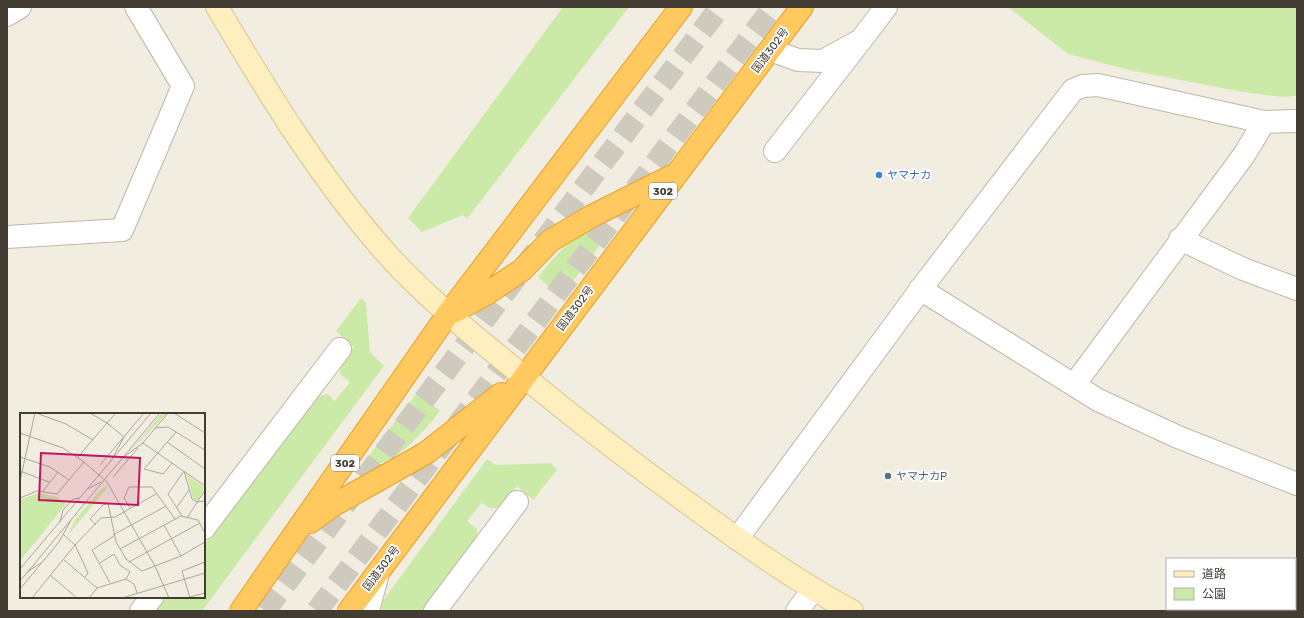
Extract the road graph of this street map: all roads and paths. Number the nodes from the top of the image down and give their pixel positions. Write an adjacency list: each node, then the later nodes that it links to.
1 (20, 7): 7 (street)
2 (136, 7): 14 (street)
3 (217, 7): 18 (street)
4 (681, 7): 18 (highway, 302)
5 (802, 7): 9 (highway, 国道302号 / 302)
6 (886, 7): 8 (street)
7 (7, 15)
8 (861, 40): 9 (street); 12 (street)
9 (770, 50): 13 (highway, 国道302号 / 302)
10 (1297, 121): 11 (street)
11 (1264, 122): 15 (street); 17 (street)
12 (775, 151)
13 (676, 174): 18 (highway); 20 (highway, 国道302号 / 302)
14 (7, 237)
15 (1180, 239): 16 (street); 21 (street)
16 (1297, 289)
17 (920, 290): 21 (street); 26 (street)
18 (448, 314): 20 (street); 25 (highway, 302)
19 (340, 349): 24 (street)
20 (524, 376): 25 (highway); 26 (street); 27 (highway, 国道302号 / 302)
21 (1074, 384): 22 (street)
22 (1297, 484)
23 (517, 502): 34 (street)
24 (205, 527)
25 (292, 539): 31 (highway, 302)
26 (738, 539): 28 (street)
27 (378, 573): 32 (highway, 国道302号 / 302); 33 (street)
28 (813, 590): 35 (street); 36 (street)
29 (151, 598): 30 (street)
30 (141, 611)
31 (240, 611)
32 (349, 611)
33 (368, 611)
34 (435, 611)
35 (797, 611)
36 (852, 611)

